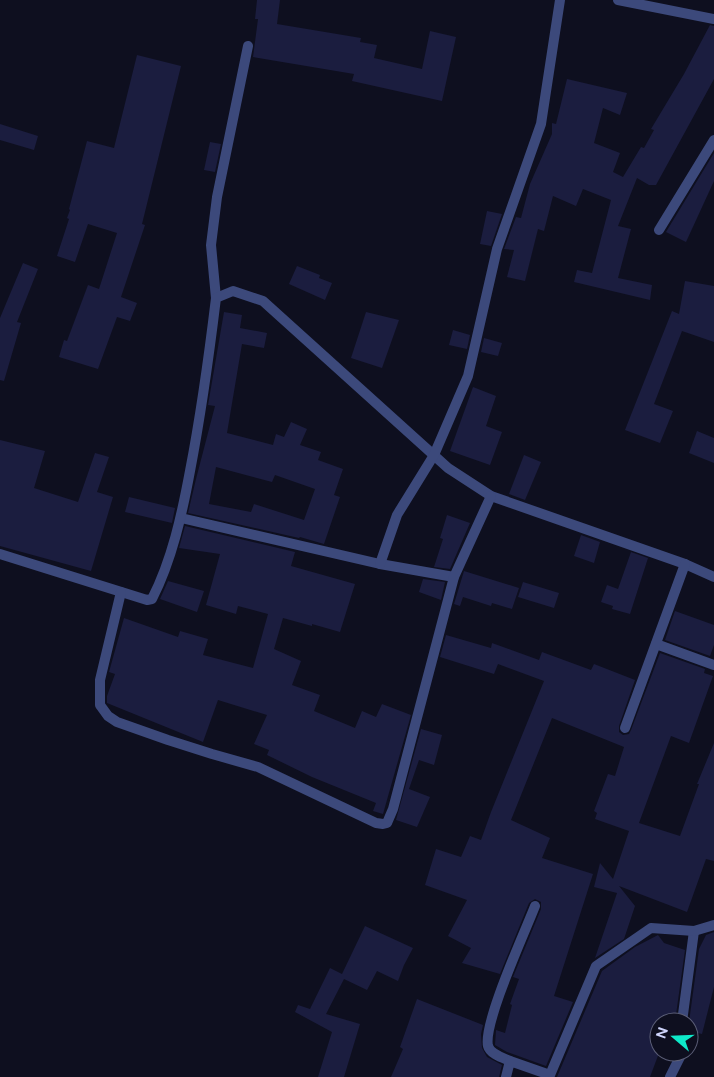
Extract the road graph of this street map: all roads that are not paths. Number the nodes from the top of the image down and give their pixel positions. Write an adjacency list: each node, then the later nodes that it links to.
1 (560, 0): 8 (street)
2 (618, 0): 3 (street)
3 (714, 19)
4 (248, 46): 7 (street)
5 (714, 140): 6 (street)
6 (659, 230)
7 (216, 298): 8 (street); 10 (street)
8 (434, 455): 9 (street); 12 (street)
9 (491, 496): 13 (street); 15 (street)
10 (181, 518): 12 (street); 16 (street)
11 (0, 554): 16 (street)
12 (380, 564): 15 (street)
13 (684, 564): 14 (street); 17 (street)
14 (714, 577)
15 (454, 578): 16 (street)
16 (121, 592)
17 (656, 644): 18 (street); 19 (street)
18 (714, 665)
19 (626, 728)
20 (535, 906): 24 (street)
21 (714, 925): 22 (street)
22 (694, 931): 23 (street); 24 (street)
23 (683, 1012)
24 (510, 1061): 26 (street)
25 (678, 1062): 27 (street)
26 (506, 1077)
27 (670, 1077)

